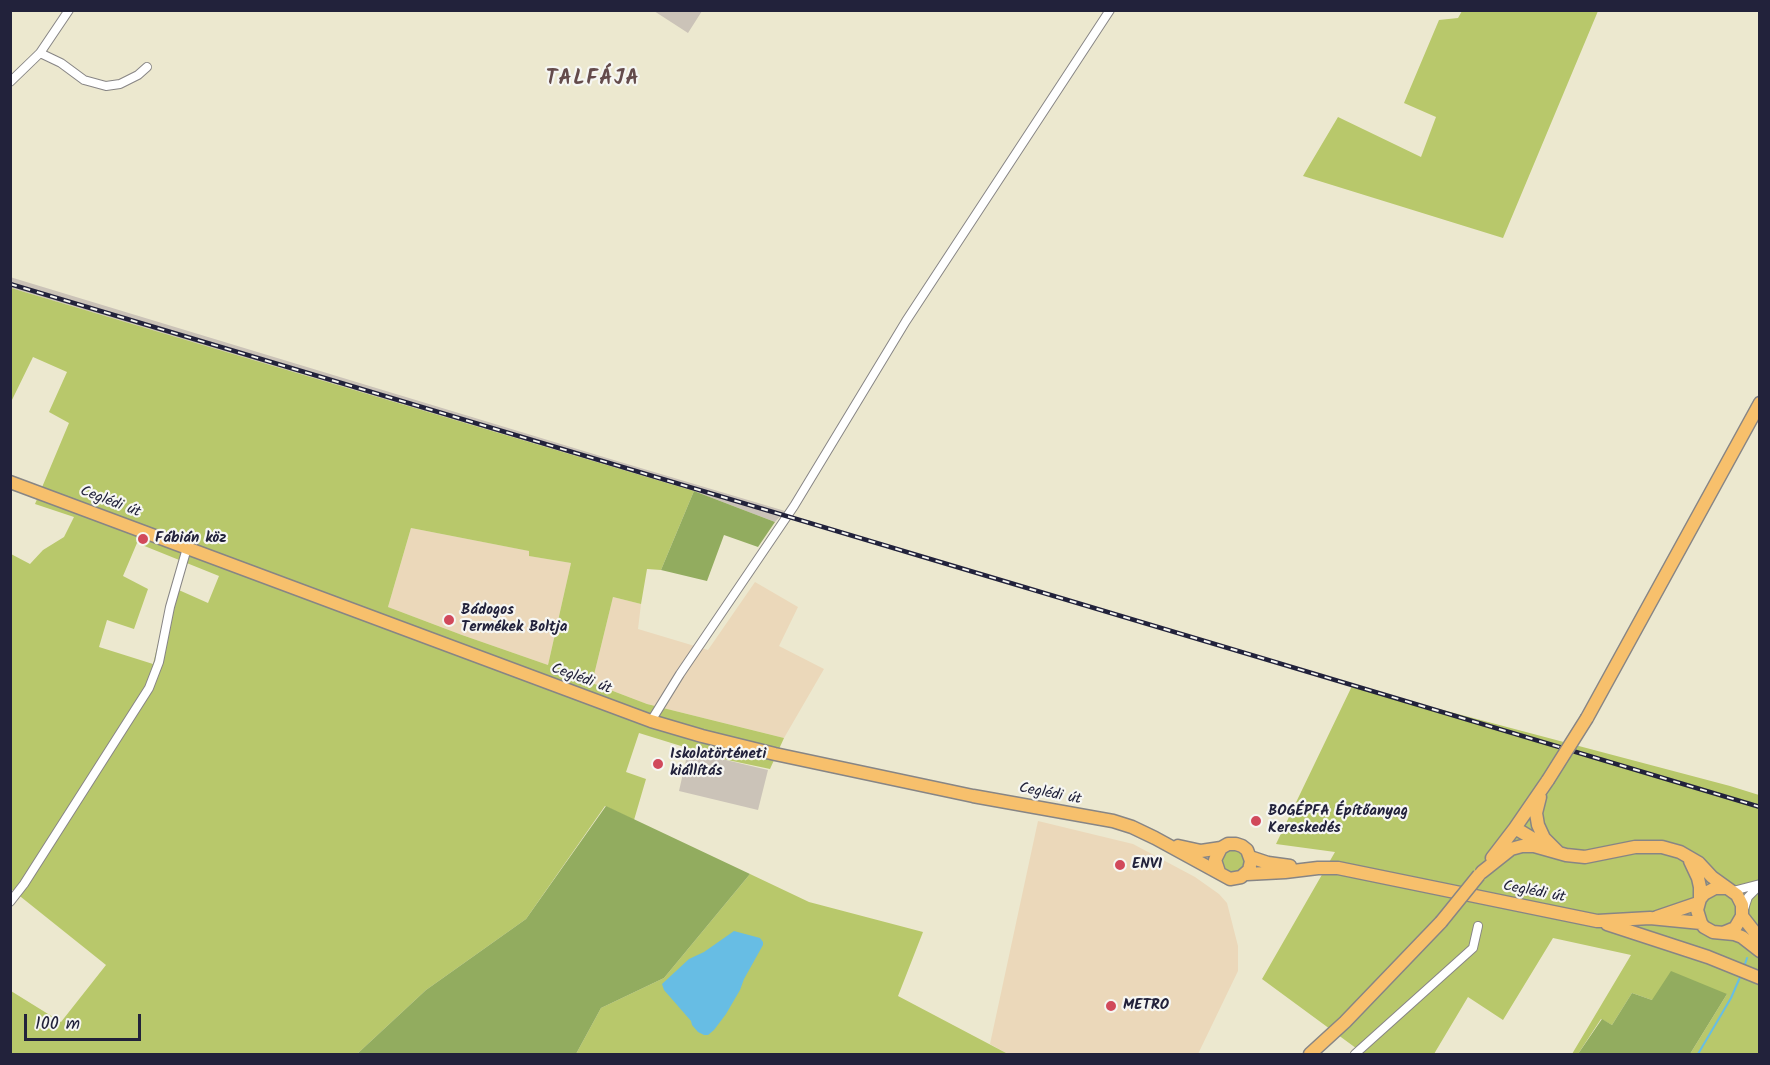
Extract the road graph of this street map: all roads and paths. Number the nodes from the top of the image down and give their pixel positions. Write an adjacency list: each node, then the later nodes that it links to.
1 (69, 10): 3 (street)
2 (1110, 10): 9 (street)
3 (40, 53): 4 (street); 5 (street)
4 (147, 67)
5 (10, 82)
6 (1760, 403): 10 (main road, bridge)
7 (10, 482): 8 (main road, Ceglédi út)
8 (187, 548): 9 (main road, Ceglédi út); 23 (street)
9 (651, 721): 12 (main road, Ceglédi út)
10 (1545, 784): 11 (main road); 14 (main road)
11 (1515, 828): 14 (main road); 20 (main road)
12 (1161, 841): 13 (main road, Ceglédi út); 18 (main road, Ceglédi út)
13 (1221, 848): 16 (main road); 18 (main road)
14 (1560, 853): 15 (main road); 20 (main road)
15 (1685, 855): 22 (main road); 24 (main road)
16 (1250, 857): 17 (main road, Ceglédi út); 19 (main road)
17 (1306, 868): 19 (main road, Ceglédi út); 27 (main road, Ceglédi út)
18 (1219, 872): 19 (main road)
19 (1247, 874)
20 (1480, 874): 34 (main road, bridge)
21 (1760, 885): 22 (street); 25 (street)
22 (1731, 890): 24 (main road); 25 (main road)
23 (12, 897)
24 (1699, 901): 26 (main road, Ceglédi út); 28 (main road)
25 (1743, 913): 30 (main road); 31 (main road)
26 (1650, 918): 27 (main road, Ceglédi út); 28 (main road, Ceglédi út)
27 (1597, 921): 33 (main road)
28 (1701, 923): 30 (main road)
29 (1478, 926): 35 (street)
30 (1723, 933): 32 (main road)
31 (1760, 939)
32 (1760, 951)
33 (1757, 977)
34 (1310, 1054)
35 (1354, 1054)

